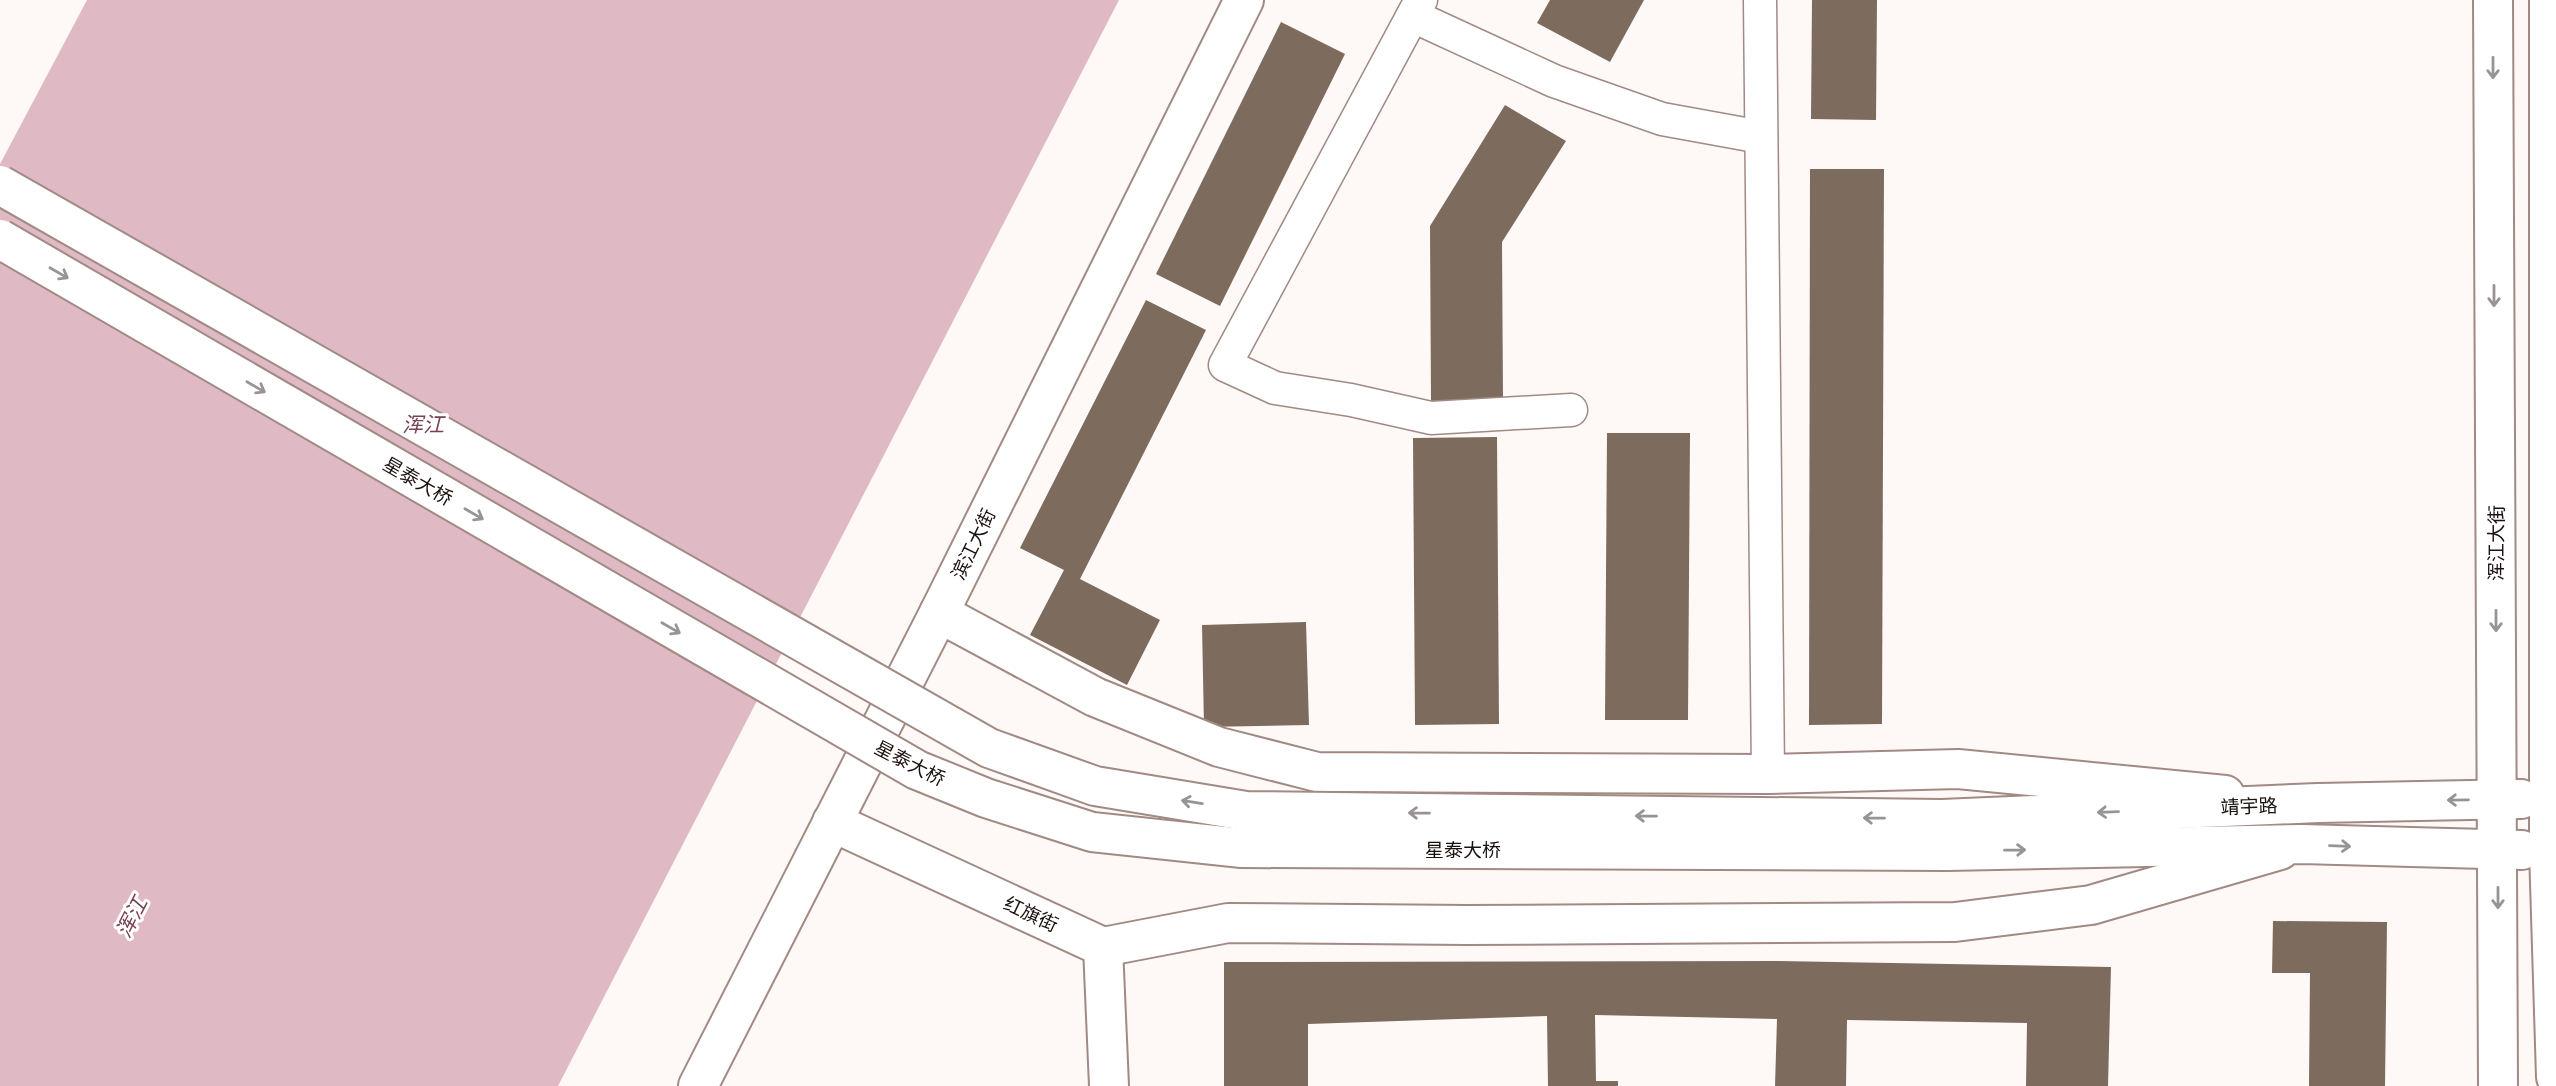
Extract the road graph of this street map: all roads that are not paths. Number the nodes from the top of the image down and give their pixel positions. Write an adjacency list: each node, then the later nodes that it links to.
1 (1244, 0): 10 (main road, 滨江大街)
2 (1760, 0): 6 (street)
3 (2493, 0): 12 (main road, 浑江大街, one-way to 12)
4 (2549, 0): 13 (main road)
5 (1417, 8): 6 (street); 9 (street)
6 (1761, 137): 11 (street)
7 (0, 186): 16 (main road, 星泰大桥, one-way to 7, bridge)
8 (0, 239): 16 (main road, 星泰大桥, one-way to 16, bridge)
9 (1571, 410)
10 (939, 613): 11 (main road); 15 (main road, 滨江大街)
11 (1768, 774): 14 (main road)
12 (2497, 799): 13 (main road, 靖宇路); 14 (main road, 靖宇路, one-way to 14); 18 (main road, 浑江大街)
13 (2553, 800): 19 (main road)
14 (2318, 803): 16 (main road, 靖宇路, one-way to 16)
15 (832, 822): 20 (main road, 红旗街); 22 (main road, 滨江大街)
16 (1944, 835): 17 (main road, 靖宇路, one-way to 17)
17 (2301, 844): 18 (main road, 靖宇路, one-way to 18); 20 (main road)
18 (2498, 850): 19 (main road, 靖宇路); 24 (main road, 浑江大街, one-way to 24)
19 (2553, 850): 21 (main road)
20 (1103, 947): 23 (main road)
21 (2556, 1077)
22 (698, 1086)
23 (1109, 1086)
24 (2498, 1086)

